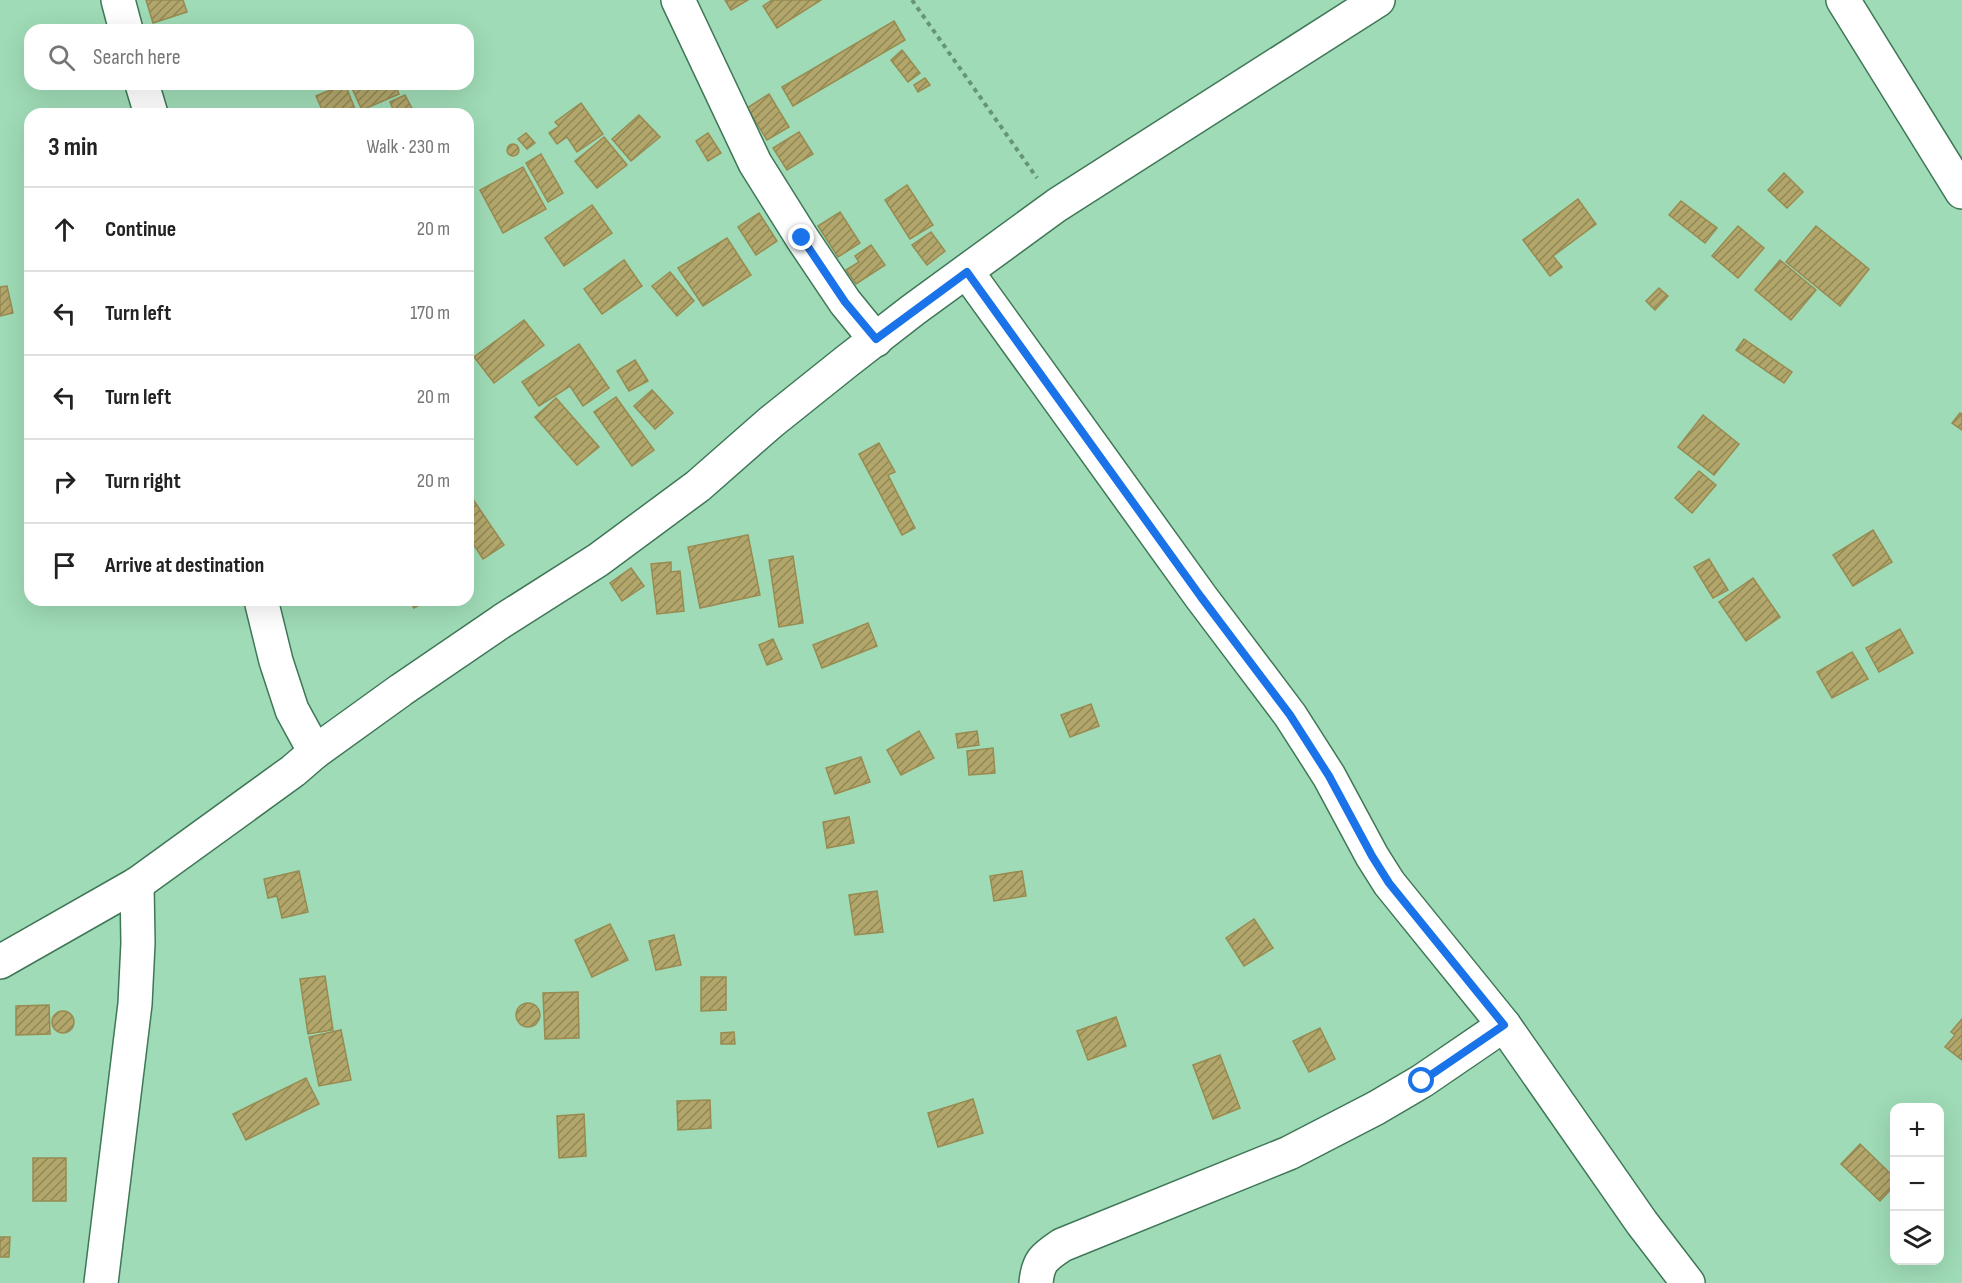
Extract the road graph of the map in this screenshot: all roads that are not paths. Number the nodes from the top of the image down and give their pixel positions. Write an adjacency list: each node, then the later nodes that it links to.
1 (118, 0): 5 (street)
2 (678, 0): 10 (street)
3 (1377, 0): 9 (street)
4 (1843, 0): 8 (street)
5 (124, 24)
6 (144, 90): 7 (street)
7 (149, 108)
8 (1962, 192)
9 (967, 272): 10 (street); 15 (street)
10 (876, 339): 12 (street)
11 (262, 606): 12 (street)
12 (315, 752): 13 (street)
13 (137, 884): 14 (street); 16 (street)
14 (0, 962)
15 (1504, 1025): 17 (street); 18 (street)
16 (101, 1283)
17 (1036, 1283)
18 (1689, 1283)

